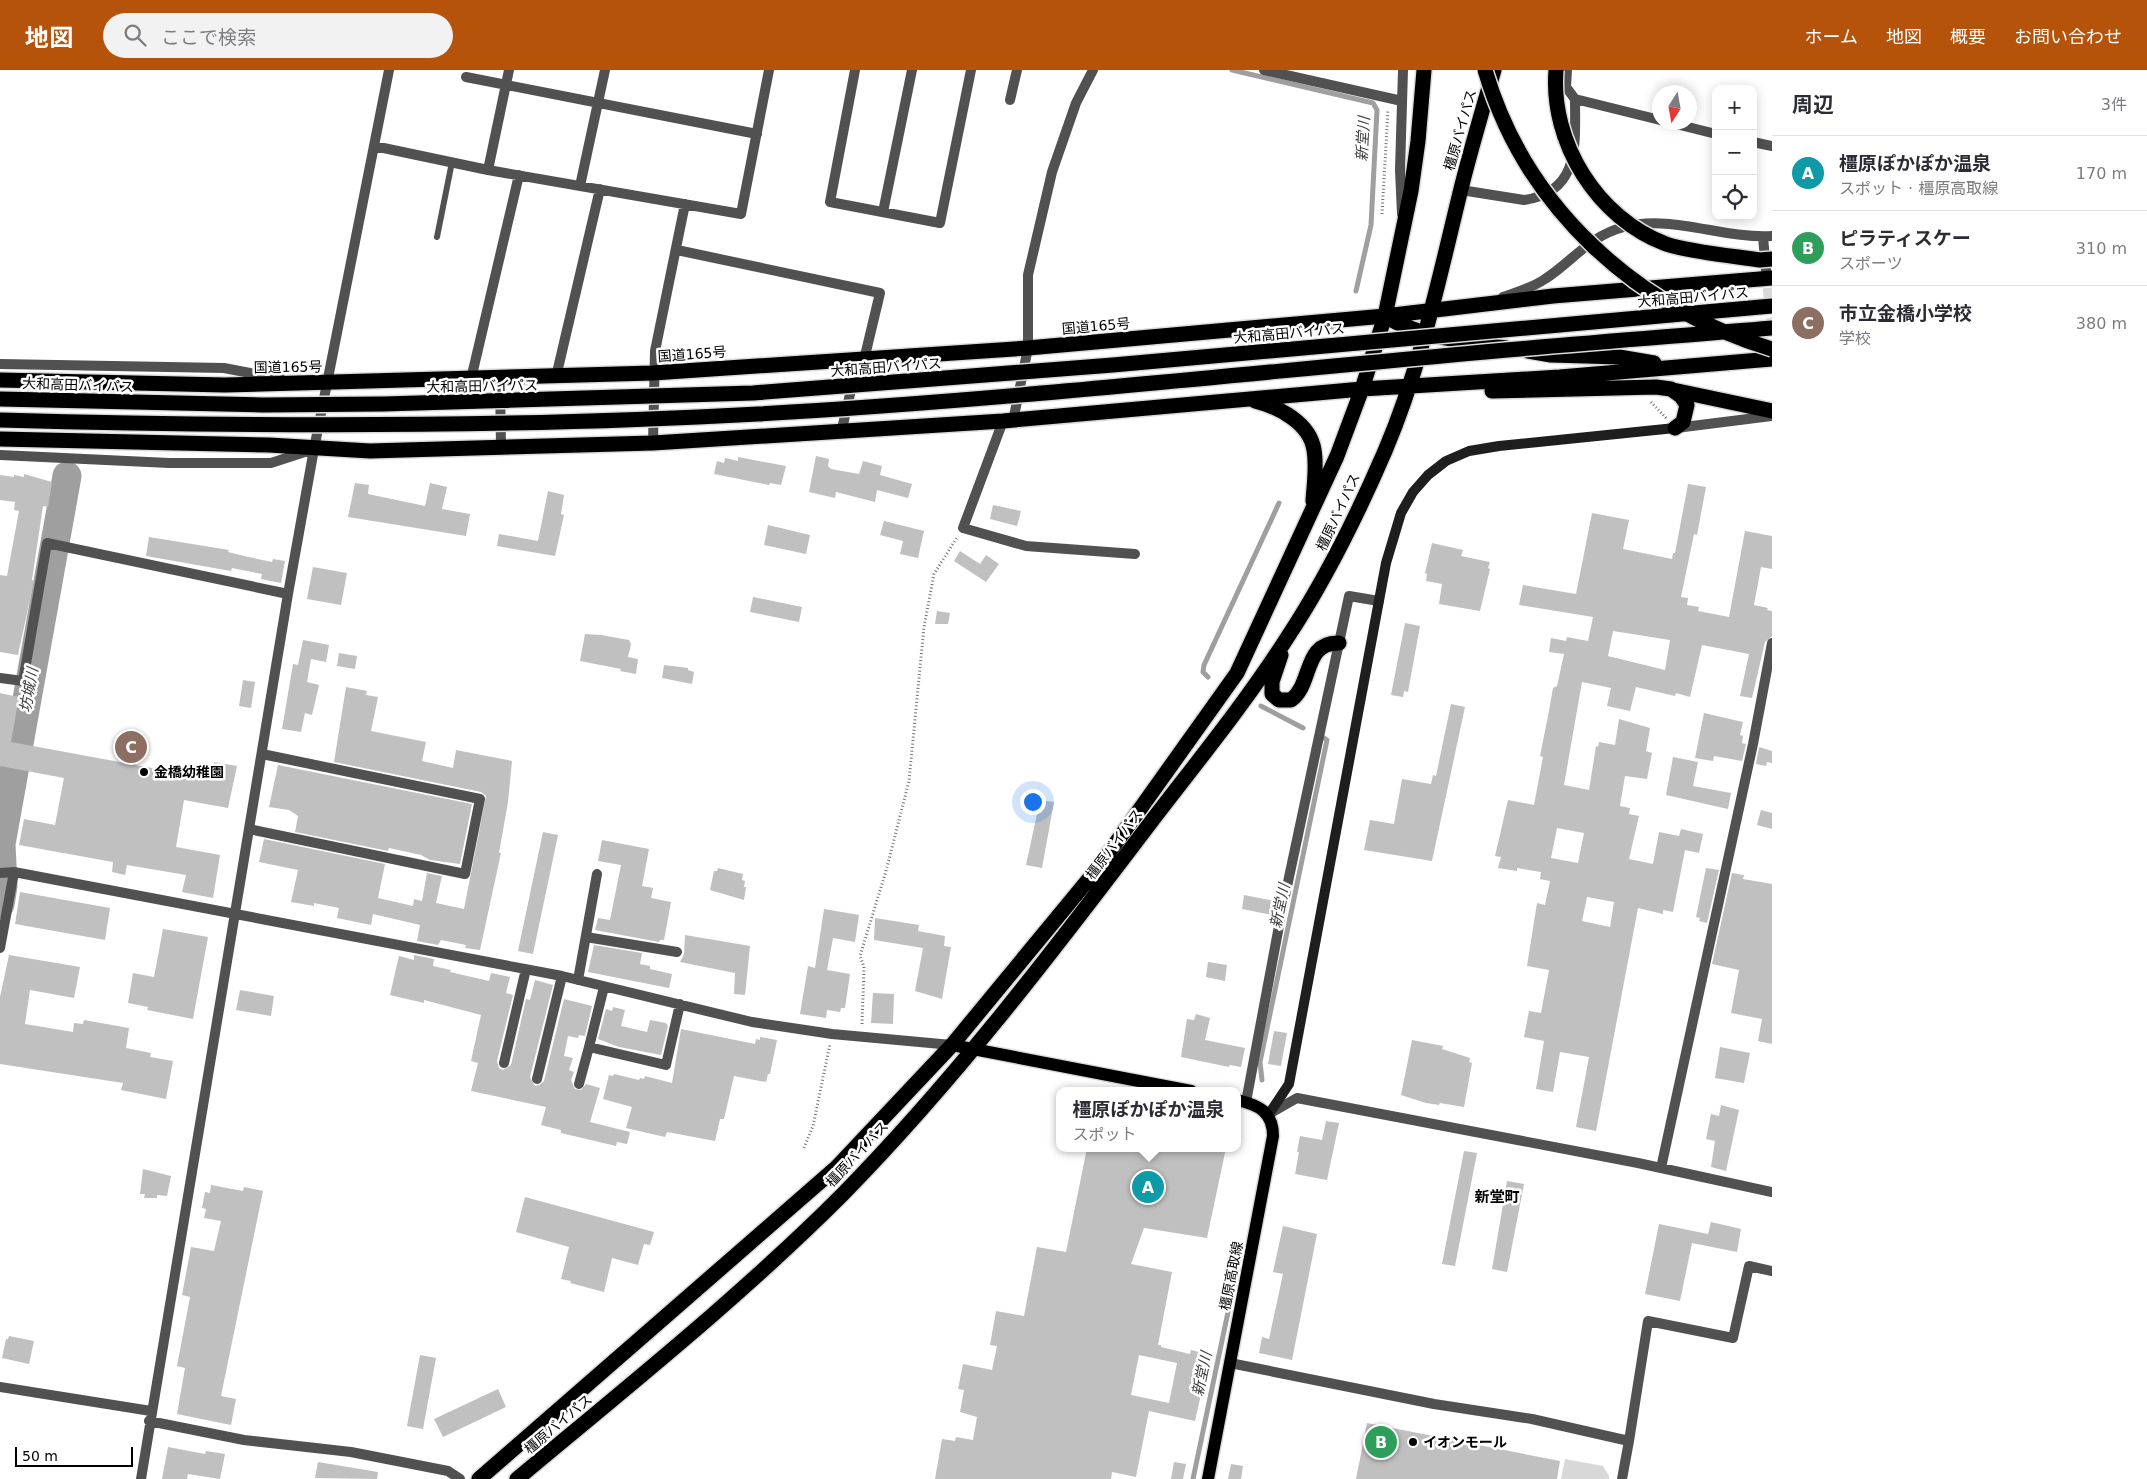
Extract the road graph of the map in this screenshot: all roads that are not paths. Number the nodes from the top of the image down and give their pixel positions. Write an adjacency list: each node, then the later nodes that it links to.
1 (389, 70): 28 (street)
2 (509, 70): 18 (street)
3 (605, 70): 22 (street)
4 (769, 70): 26 (street)
5 (855, 70): 37 (street)
6 (912, 70): 37 (street)
7 (971, 70): 37 (street)
8 (1017, 70): 20 (street)
9 (1093, 70): 49 (street)
10 (1264, 70): 21 (street)
11 (1404, 70): 21 (street)
12 (1424, 70): 39 (highway, 橿原バイパス)
13 (1484, 70): 50 (highway, bridge)
14 (1494, 70): 35 (highway, 橿原バイパス)
15 (1556, 70): 42 (highway, bridge)
16 (1567, 70): 19 (street)
17 (466, 77): 18 (street)
18 (506, 85): 22 (street); 31 (street)
19 (1575, 98): 23 (street); 35 (street)
20 (1010, 100)
21 (1402, 101): 39 (street)
22 (598, 103): 26 (street); 33 (street)
23 (1652, 118)
24 (1697, 129): 25 (street)
25 (1712, 133)
26 (757, 134): 36 (street)
27 (1757, 143): 29 (street)
28 (374, 146): 30 (street); 61 (street)
29 (1772, 146)
30 (452, 162): 31 (street); 38 (lane)
31 (488, 170): 32 (street)
32 (519, 175): 33 (street); 57 (street)
33 (580, 186): 34 (street)
34 (600, 189): 36 (street); 56 (street)
35 (1460, 190): 45 (highway, 橿原バイパス)
36 (685, 204): 41 (street)
37 (883, 212)
38 (437, 237)
39 (1402, 237): 46 (highway, 橿原バイパス)
40 (1767, 237): 42 (street); 43 (street)
41 (677, 250): 52 (street); 55 (street)
42 (1770, 269): 43 (highway, 国道165号)
43 (1483, 304): 45 (highway, 国道165号)
44 (1772, 306): 65 (highway, 大和高田バイパス, bridge)
45 (1432, 311): 46 (highway, 国道165号); 48 (highway, 橿原バイパス)
46 (1385, 316): 48 (highway); 49 (highway, 国道165号); 63 (highway, 橿原バイパス)
47 (1772, 328): 69 (highway, bridge)
48 (1426, 334): 54 (highway); 62 (highway, 橿原バイパス)
49 (1028, 348): 52 (highway, 国道165号); 70 (street)
50 (1772, 350)
51 (1772, 359): 54 (highway)
52 (861, 360): 55 (highway, 国道165号); 72 (street)
53 (0, 364): 60 (street)
54 (1678, 367): 62 (highway)
55 (653, 373): 56 (highway, 国道165号); 74 (street)
56 (556, 377): 58 (highway, 国道165号)
57 (471, 379): 58 (highway, 国道165号); 61 (highway, 国道165号)
58 (500, 379): 75 (street)
59 (0, 380): 60 (highway, 国道165号)
60 (302, 382): 61 (highway, 国道165号)
61 (327, 382): 76 (street)
62 (1411, 387): 63 (highway); 64 (highway); 82 (highway, 橿原バイパス)
63 (1362, 389): 66 (highway); 78 (highway, 橿原バイパス)
64 (1671, 389): 67 (highway); 71 (highway)
65 (0, 399)
66 (1249, 399): 70 (highway); 78 (highway)
67 (1772, 411)
68 (1772, 416): 71 (street)
69 (0, 420)
70 (1008, 421): 72 (highway); 79 (street)
71 (1675, 428): 81 (street)
72 (840, 433): 74 (highway)
73 (0, 439): 76 (highway)
74 (653, 443): 75 (highway)
75 (501, 447): 76 (highway)
76 (314, 449): 77 (street); 80 (street)
77 (0, 455)
78 (1313, 510): 99 (highway, 橿原バイパス)
79 (1135, 554)
80 (288, 594): 85 (street); 86 (street)
81 (1379, 601): 83 (street); 107 (street)
82 (1287, 639): 83 (highway); 101 (highway, 橿原バイパス)
83 (1339, 642): 106 (street)
84 (1772, 643): 108 (street)
85 (0, 678)
86 (262, 754): 87 (street); 87 (street)
87 (249, 829): 90 (street)
88 (7, 873): 90 (street); 92 (street)
89 (597, 874): 91 (street)
90 (235, 915): 94 (street); 113 (street)
91 (586, 937): 93 (street); 96 (street)
92 (0, 948)
93 (677, 952)
94 (526, 969): 95 (street); 102 (street)
95 (562, 976): 96 (street); 103 (street)
96 (578, 980): 97 (street)
97 (604, 987): 98 (street); 100 (street)
98 (680, 1004): 99 (street); 100 (street)
99 (952, 1045): 101 (main road); 117 (highway, 橿原バイパス)
100 (589, 1047): 104 (street)
101 (972, 1048): 105 (main road); 118 (highway, 橿原バイパス)
102 (504, 1063)
103 (537, 1079)
104 (579, 1084)
105 (1171, 1087)
106 (1241, 1101): 107 (main road)
107 (1269, 1114): 108 (street); 111 (main road, 橿原高取線)
108 (1661, 1168): 109 (street)
109 (1772, 1192)
110 (1772, 1271): 114 (street)
111 (1230, 1363): 114 (street); 119 (main road, 橿原高取線)
112 (0, 1387): 113 (street)
113 (150, 1416): 115 (street); 116 (street)
114 (1629, 1441): 120 (street)
115 (141, 1479)
116 (460, 1479)
117 (479, 1479)
118 (517, 1479)
119 (1208, 1479)
120 (1622, 1479)

